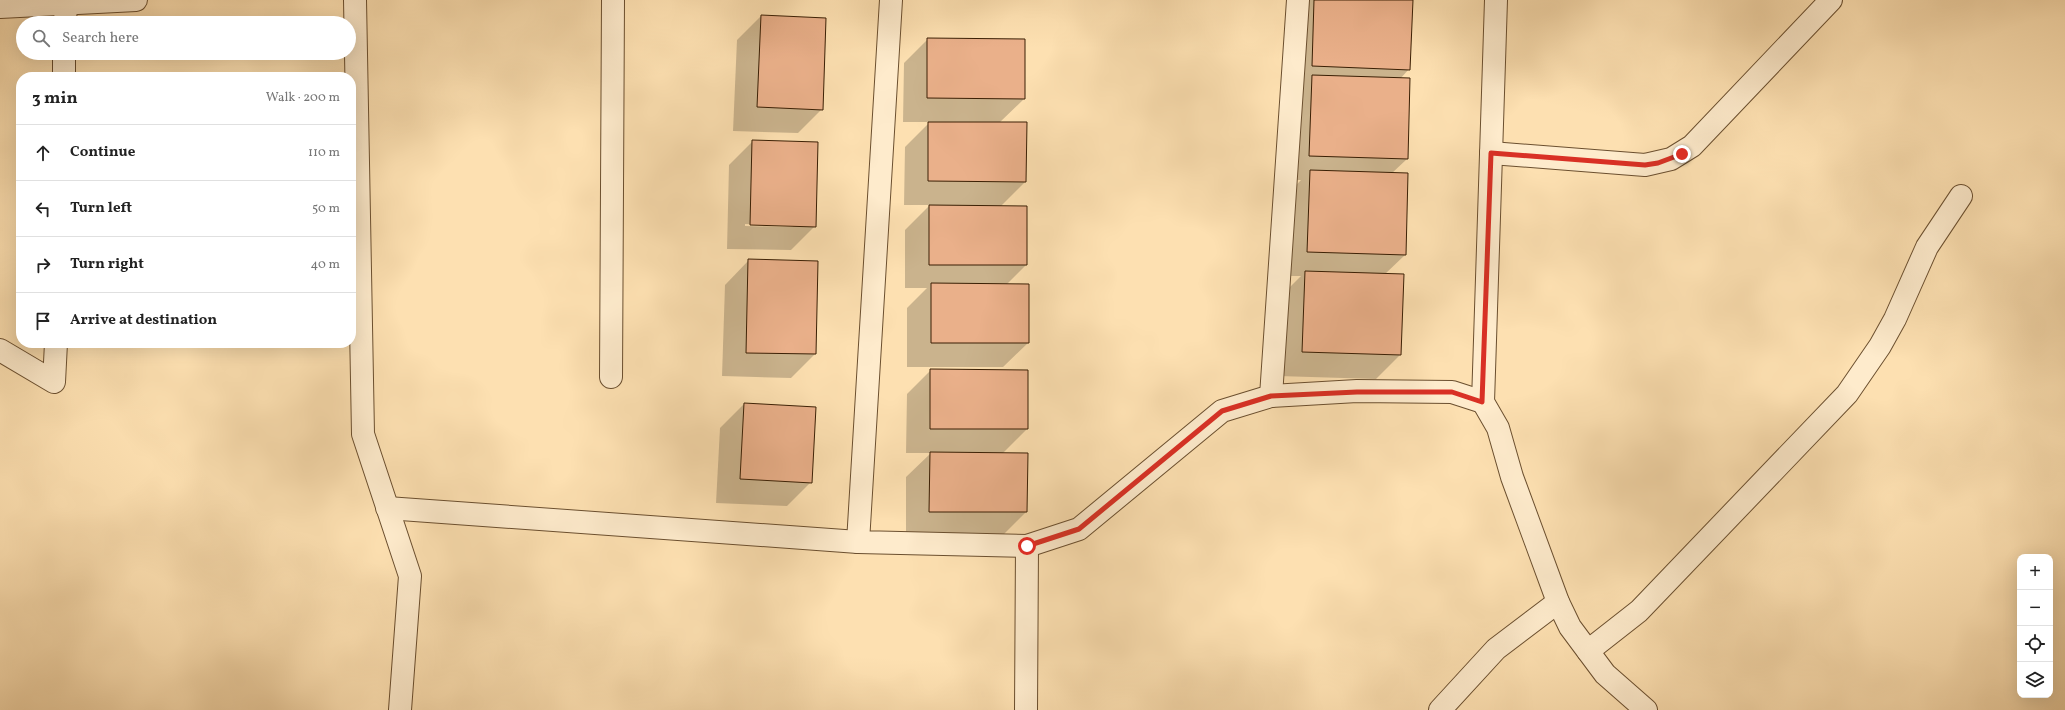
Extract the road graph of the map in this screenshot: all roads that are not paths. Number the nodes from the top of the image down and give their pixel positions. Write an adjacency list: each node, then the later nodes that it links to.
1 (136, 0): 9 (street)
2 (355, 0): 10 (street)
3 (613, 0): 18 (street)
4 (891, 0): 22 (street)
5 (1298, 0): 19 (street)
6 (1496, 0): 14 (street)
7 (1830, 0): 14 (street)
8 (0, 7): 9 (street)
9 (66, 14)
10 (355, 16)
11 (356, 54): 21 (street)
12 (64, 60): 13 (street)
13 (64, 72)
14 (1491, 153): 20 (street)
15 (1961, 196): 25 (street)
16 (56, 348): 17 (street)
17 (0, 350)
18 (611, 377)
19 (1271, 396): 20 (street); 23 (street)
20 (1482, 402): 24 (street)
21 (387, 508): 22 (street); 26 (street)
22 (858, 542): 23 (street)
23 (1027, 546): 27 (street)
24 (1558, 602): 25 (street); 28 (street)
25 (1588, 651): 29 (street)
26 (400, 710)
27 (1026, 710)
28 (1440, 710)
29 (1646, 710)

